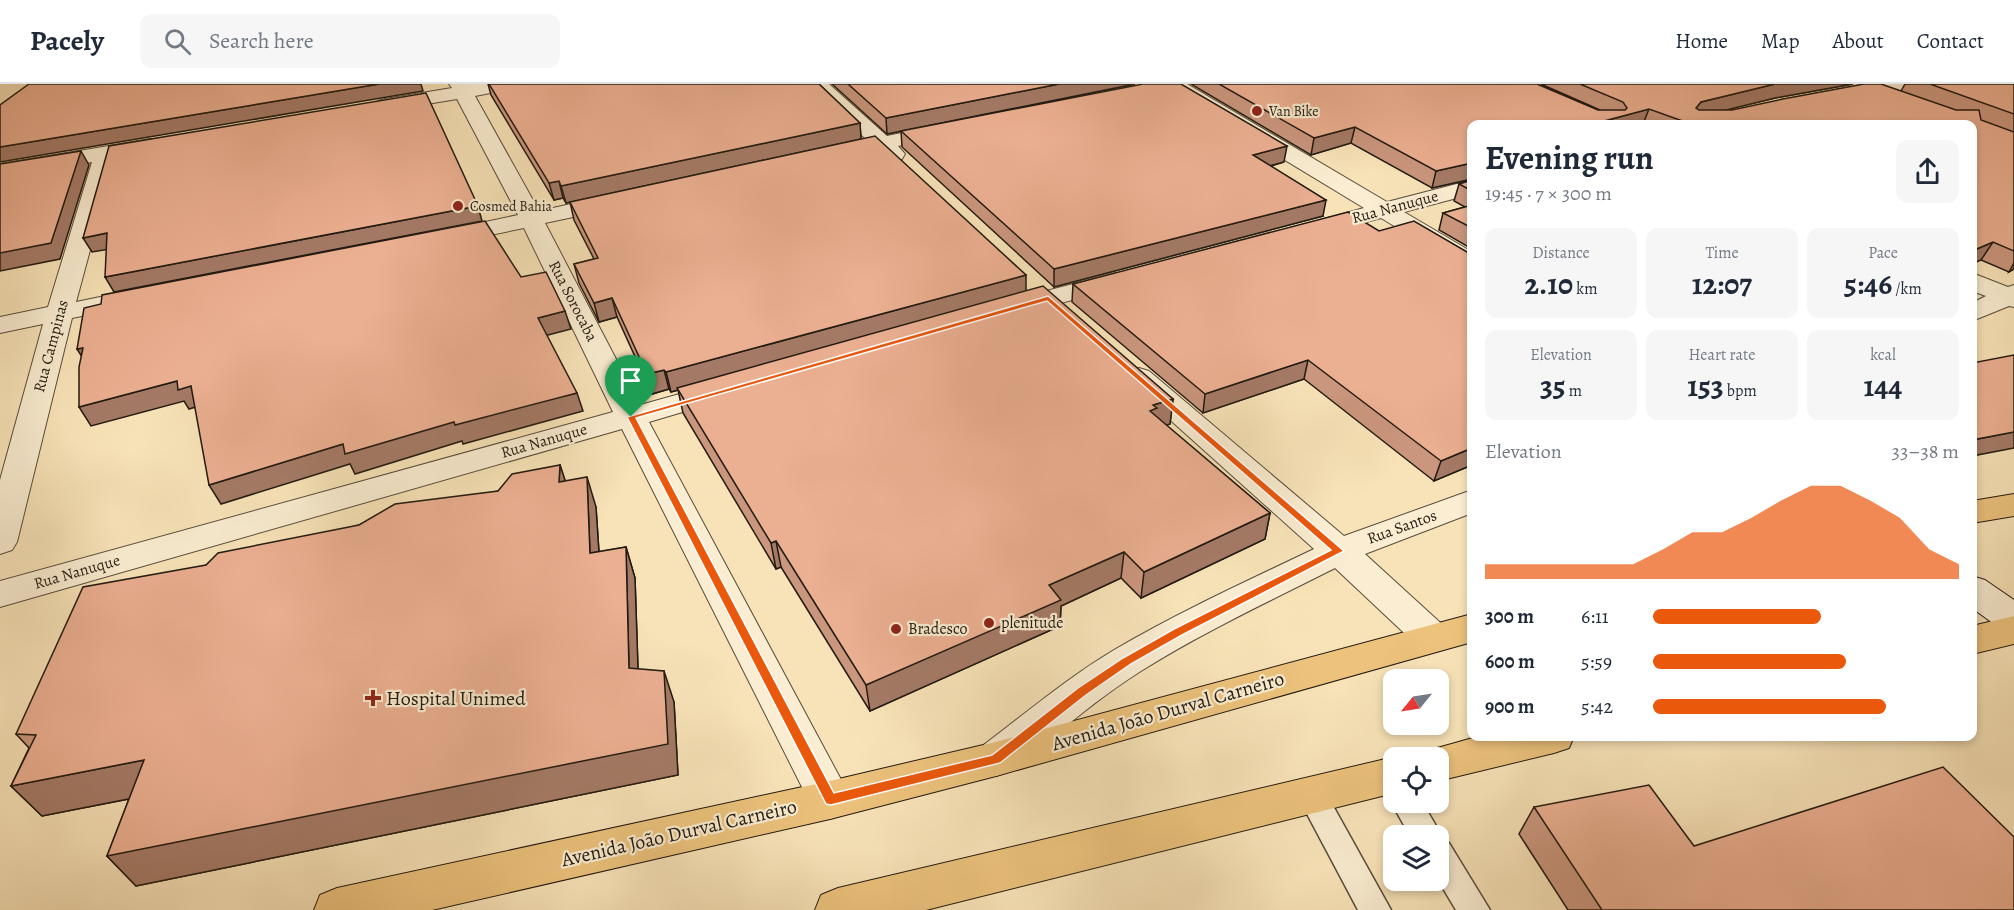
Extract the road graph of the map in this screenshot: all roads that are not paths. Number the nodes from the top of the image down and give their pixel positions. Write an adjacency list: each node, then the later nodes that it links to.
1 (510, 84): 5 (street)
2 (818, 84): 12 (street)
3 (1174, 84): 6 (street); 19 (street)
4 (1863, 86): 7 (street); 8 (street)
5 (460, 88): 9 (street); 20 (street, Rua Sorocaba)
6 (1150, 89)
7 (1901, 92)
8 (1828, 97)
9 (370, 108)
10 (963, 126): 12 (street)
11 (175, 141): 13 (street)
12 (882, 143): 14 (street); 16 (street)
13 (106, 152): 15 (street); 31 (street, Rua Campinas)
14 (824, 156)
15 (0, 171)
16 (917, 176)
17 (1467, 187): 19 (street, Rua Nanuque)
18 (637, 197): 20 (street)
19 (1384, 211): 21 (street, Rua Nanuque); 23 (street)
20 (532, 220): 22 (street); 37 (street, Rua Sorocaba)
21 (1291, 235)
22 (429, 240)
23 (1467, 260)
24 (1022, 274): 29 (street)
25 (1141, 274): 29 (street)
26 (1977, 283): 28 (street)
27 (152, 295): 31 (street)
28 (2012, 296): 30 (street)
29 (1048, 298): 32 (street); 33 (street)
30 (1977, 312)
31 (60, 313): 34 (street); 41 (street, Rua Campinas)
32 (981, 317)
33 (1075, 321)
34 (0, 325)
35 (1119, 359): 42 (street)
36 (744, 385): 37 (street, Rua Nanuque)
37 (631, 417): 44 (street, Rua Nanuque); 55 (street, Rua Sorocaba)
38 (1467, 503): 42 (street, Rua Santos)
39 (2014, 505): 40 (main road)
40 (1977, 511)
41 (0, 542)
42 (1339, 551): 48 (street); 51 (street, Rua Santos)
43 (1977, 593): 45 (street)
44 (0, 594)
45 (2014, 619)
46 (1467, 629): 48 (main road, Avenida João Durval Carneiro)
47 (2014, 630): 49 (main road)
48 (1432, 637): 51 (main road, Avenida João Durval Carneiro)
49 (1977, 639)
50 (1533, 741): 52 (main road)
51 (996, 759): 55 (main road, Avenida João Durval Carneiro)
52 (1449, 761)
53 (1383, 786): 54 (main road)
54 (1312, 795): 58 (main road); 59 (lane)
55 (831, 800): 57 (main road, Avenida João Durval Carneiro)
56 (1449, 870): 60 (lane)
57 (337, 910)
58 (838, 910)
59 (1375, 910)
60 (1474, 910)

